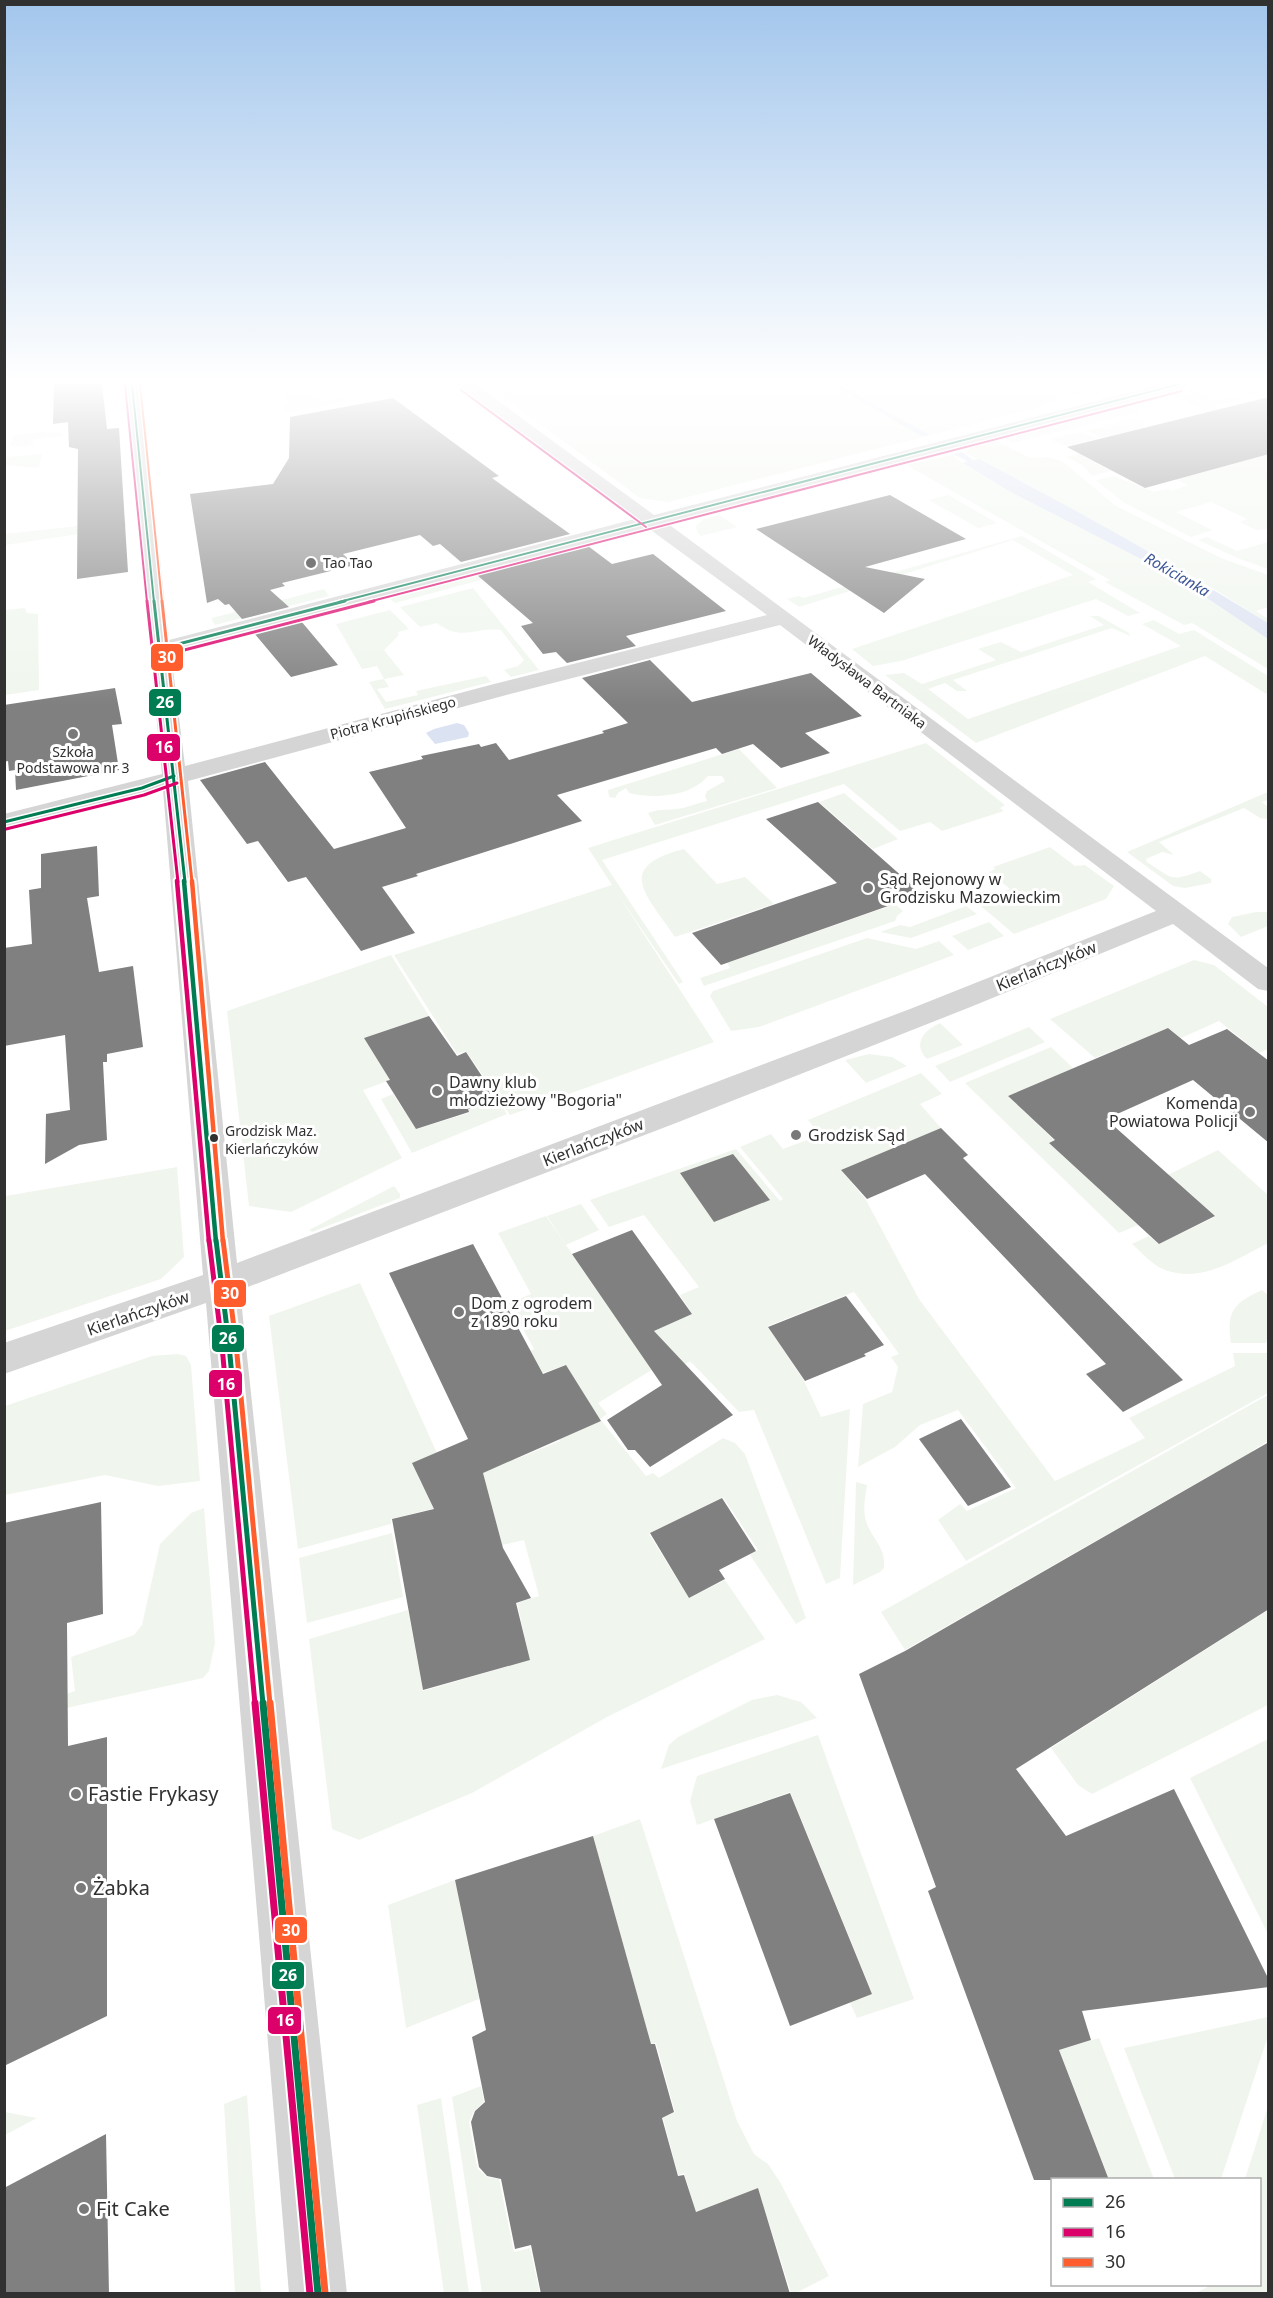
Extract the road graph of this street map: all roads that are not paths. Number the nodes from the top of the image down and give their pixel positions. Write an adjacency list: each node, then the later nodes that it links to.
1 (143, 491): 6 (street)
2 (610, 491): 4 (street, Władysława Bartniaka)
3 (764, 491): 4 (street)
4 (650, 521): 5 (street, Władysława Bartniaka); 6 (street)
5 (782, 618): 7 (street, Piotra Krupińskiego); 9 (street, Władysława Bartniaka)
6 (159, 649): 7 (street)
7 (174, 776): 8 (street, Piotra Krupińskiego); 11 (street)
8 (4, 822)
9 (1177, 913): 10 (street, Władysława Bartniaka); 11 (street, Kierlańczyków)
10 (1269, 982)
11 (221, 1285): 12 (street, Kierlańczyków); 13 (street)
12 (4, 1359)
13 (318, 2294)

